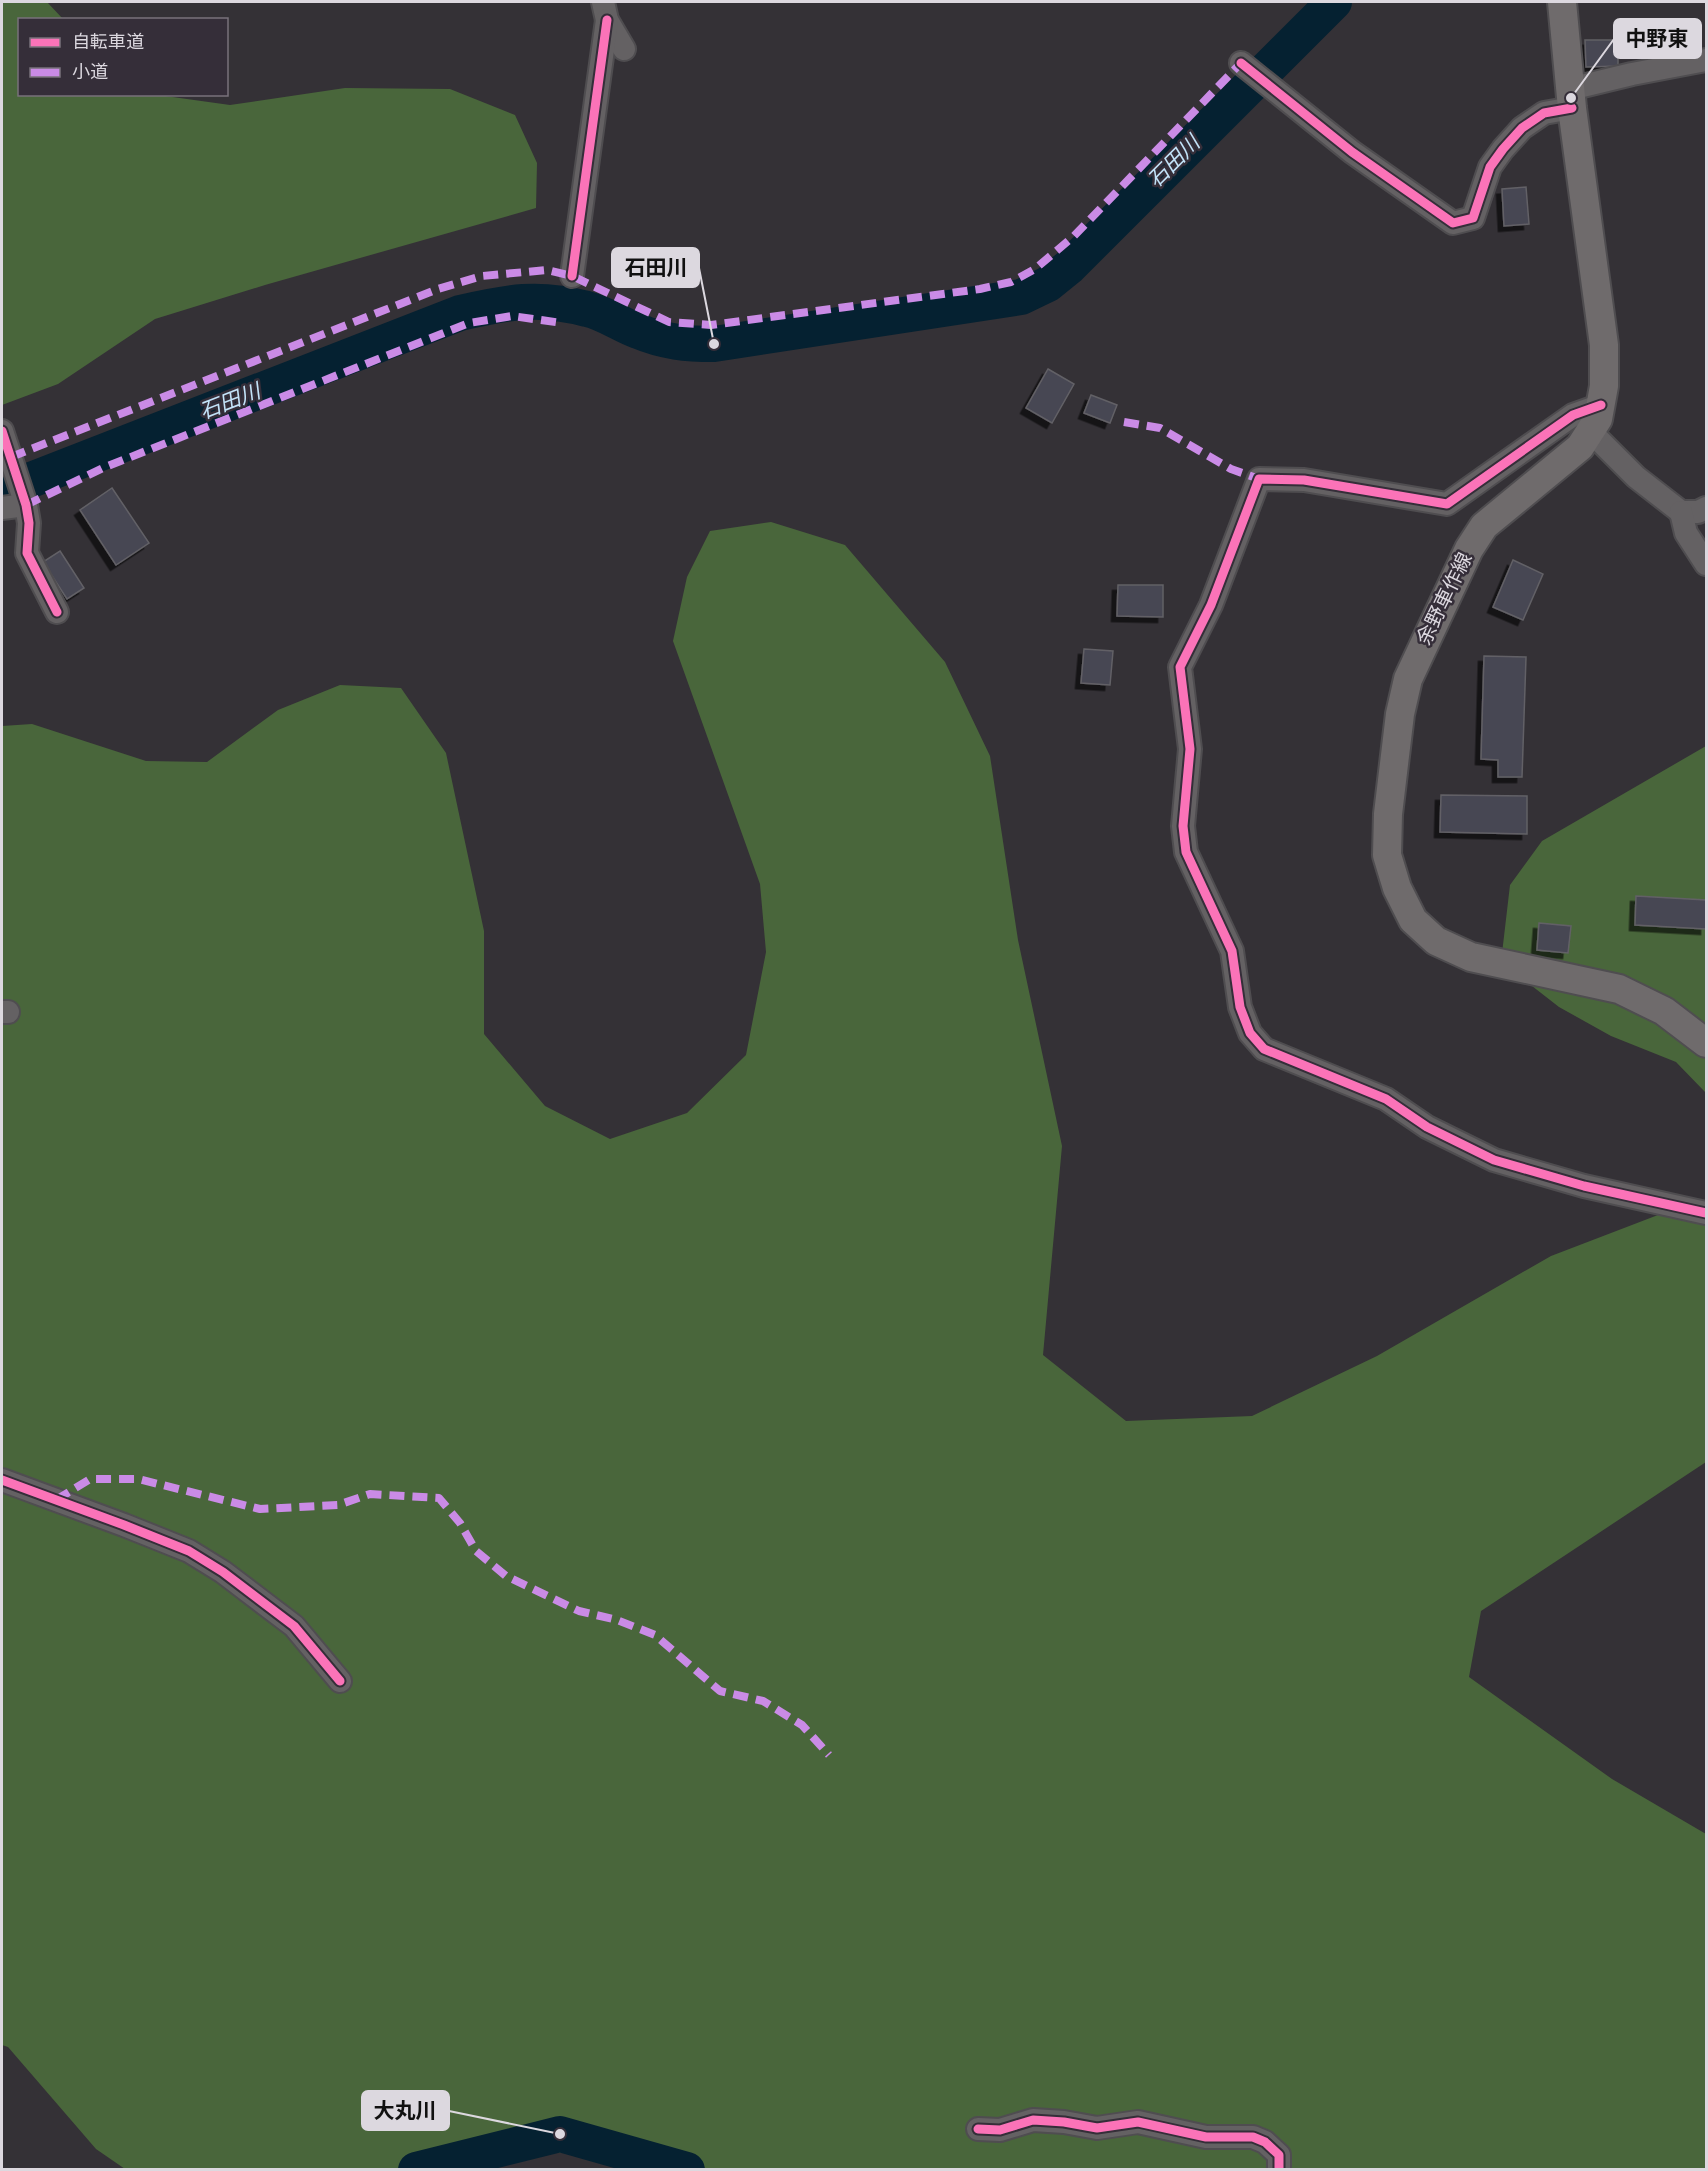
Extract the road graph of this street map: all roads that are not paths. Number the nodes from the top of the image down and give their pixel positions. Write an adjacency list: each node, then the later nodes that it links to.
1 (1562, 2): 6 (main road, 余野車作線)
2 (605, 11): 3 (street); 7 (street)
3 (624, 49)
4 (1707, 60): 6 (street)
5 (1242, 63): 6 (street)
6 (1571, 98): 8 (main road, 余野車作線)
7 (572, 276)
8 (1601, 405): 10 (main road, 余野車作線); 19 (street)
9 (2, 431): 11 (street)
10 (1590, 431): 15 (street); 18 (main road, 余野車作線)
11 (6, 458): 12 (street)
12 (26, 505): 13 (street); 17 (street)
13 (2, 508)
14 (1707, 508): 15 (street)
15 (1681, 512): 16 (street)
16 (1707, 564)
17 (57, 612)
18 (1707, 1043)
19 (1707, 1213)
20 (2, 1480): 21 (street)
21 (340, 1681)
22 (978, 2129): 23 (street)
23 (1279, 2169)

